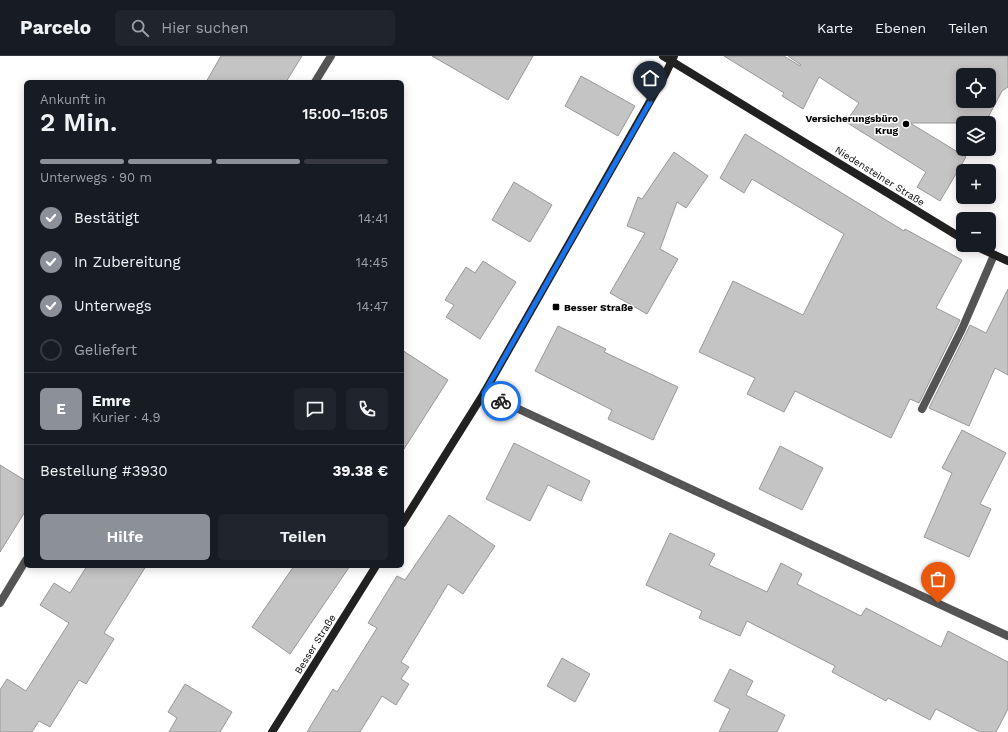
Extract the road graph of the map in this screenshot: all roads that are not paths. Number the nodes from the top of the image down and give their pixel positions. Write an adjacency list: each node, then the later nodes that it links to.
1 (331, 56): 4 (street)
2 (663, 56): 3 (main road, Niedensteiner Straße)
3 (673, 58): 5 (main road, Niedensteiner Straße); 9 (main road)
4 (316, 80)
5 (956, 235)
6 (986, 252): 7 (main road)
7 (994, 256): 8 (main road); 10 (street)
8 (1008, 261)
9 (484, 393): 11 (main road); 15 (street)
10 (922, 409)
11 (404, 521)
12 (24, 563): 14 (street)
13 (375, 568): 16 (main road, Besser Straße)
14 (0, 603)
15 (1008, 636)
16 (272, 732)

